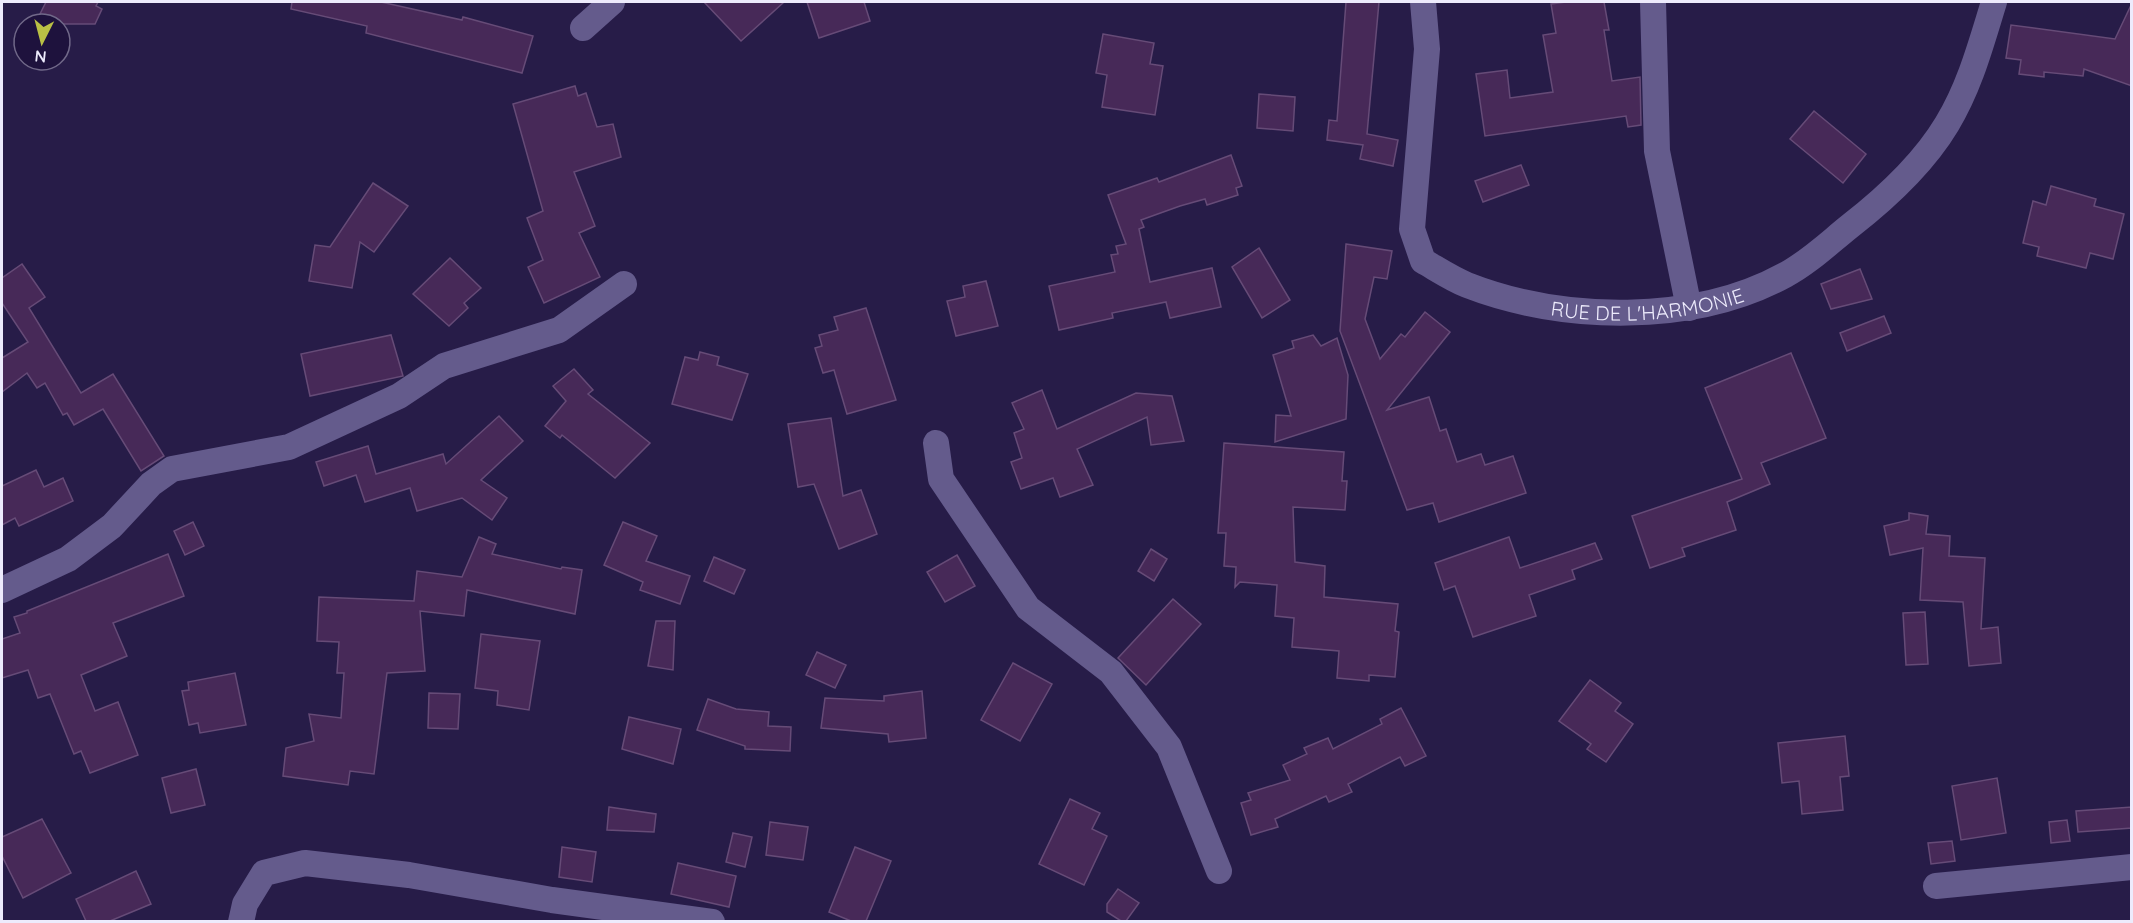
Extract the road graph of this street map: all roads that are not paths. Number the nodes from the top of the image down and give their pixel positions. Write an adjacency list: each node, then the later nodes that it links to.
1 (612, 2): 5 (street)
2 (1423, 2): 7 (street, RUE DE L'HARMONIE)
3 (1653, 2): 7 (street)
4 (1994, 2): 7 (street, RUE DE L'HARMONIE)
5 (583, 28)
6 (624, 284): 9 (street)
7 (1689, 308)
8 (936, 444): 11 (street)
9 (2, 590)
10 (2132, 867): 12 (street)
11 (1219, 871)
12 (1936, 886)
13 (241, 921): 14 (street)
14 (712, 921)

